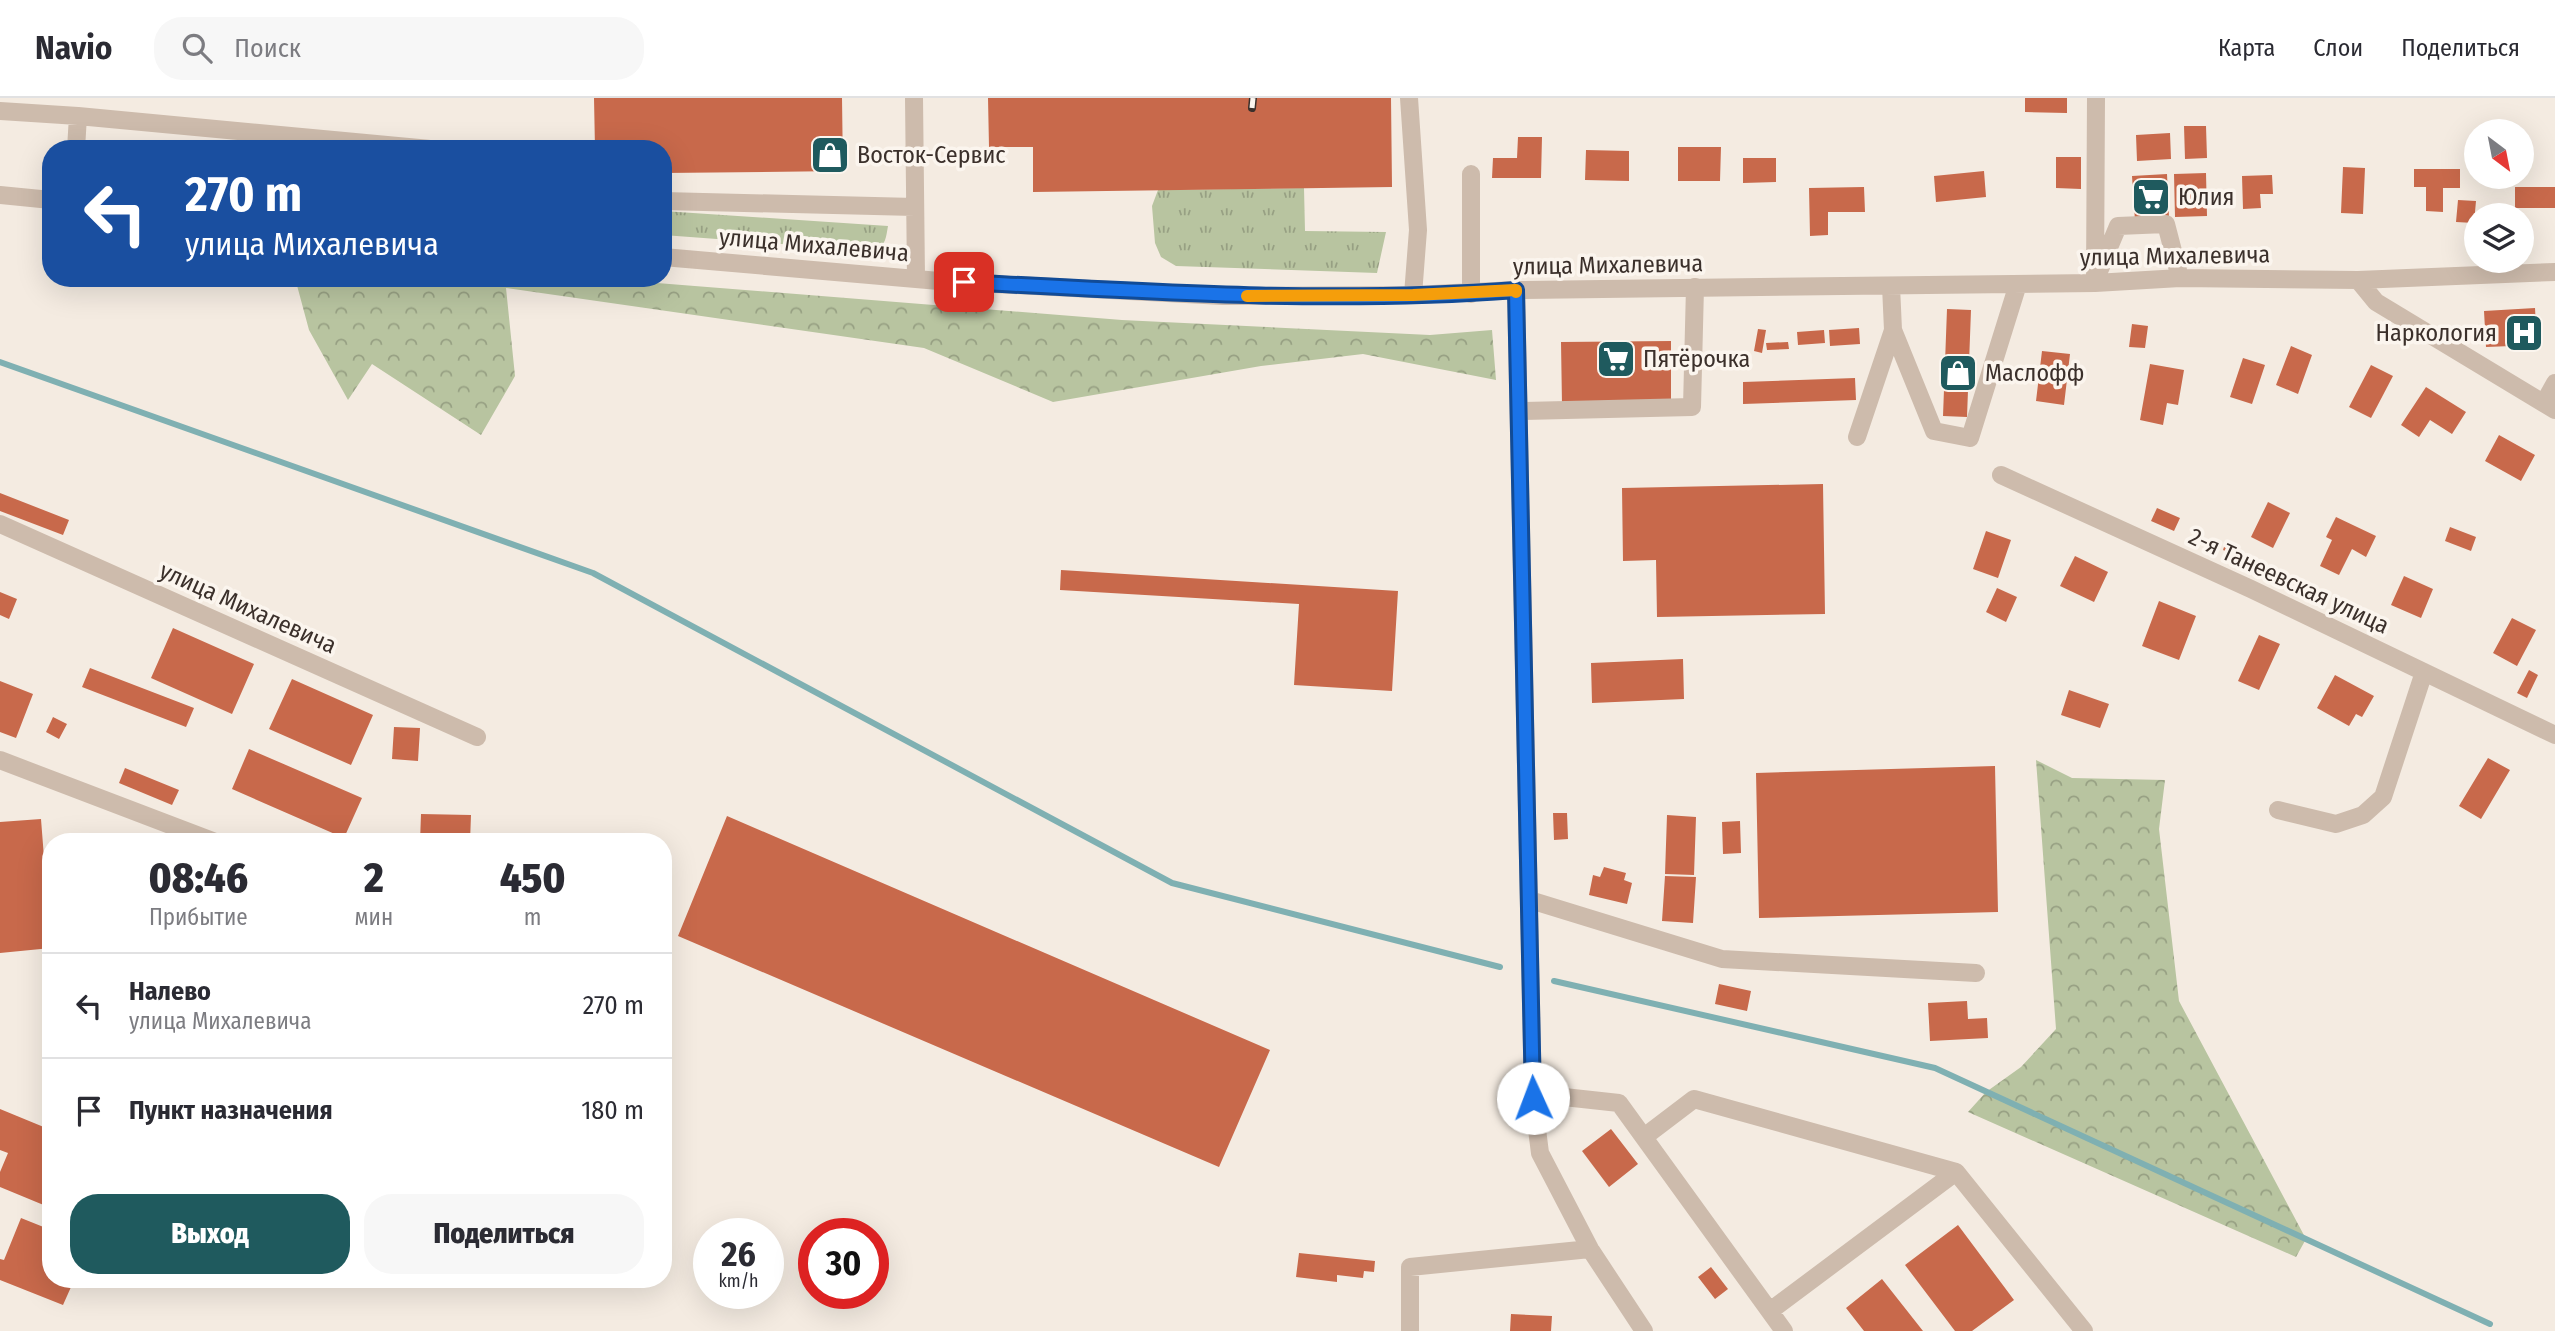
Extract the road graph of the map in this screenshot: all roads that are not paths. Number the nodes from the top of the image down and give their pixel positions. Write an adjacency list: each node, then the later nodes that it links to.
1 (914, 98): 12 (street)
2 (1409, 98): 24 (street)
3 (2096, 98): 18 (street)
4 (0, 111): 5 (street)
5 (78, 116): 6 (street); 7 (street)
6 (77, 140)
7 (334, 140)
8 (1471, 174): 23 (street)
9 (3, 199): 10 (street)
10 (42, 200)
11 (672, 201): 12 (street)
12 (915, 207): 15 (street)
13 (672, 258): 15 (street, улица Михалевича)
14 (2555, 272): 17 (street, улица Михалевича)
15 (916, 278): 24 (street, улица Михалевича)
16 (2180, 278): 17 (street, улица Михалевича); 18 (street, улица Михалевича); 18 (street)
17 (2358, 280): 27 (street)
18 (2095, 282): 19 (street, улица Михалевича)
19 (2018, 284): 20 (street, улица Михалевича); 25 (street)
20 (1892, 286): 21 (street, улица Михалевича); 25 (street)
21 (1695, 287): 22 (street, улица Михалевича); 28 (street)
22 (1516, 290): 23 (street, улица Михалевича); 28 (street)
23 (1471, 293): 24 (street, улица Михалевича)
24 (1413, 295)
25 (1893, 330): 29 (street)
26 (2555, 383): 27 (street)
27 (2549, 407)
28 (1520, 411): 38 (street)
29 (1857, 437)
30 (2001, 475): 32 (street, 2-я Танеевская улица)
31 (0, 524): 34 (street, улица Михалевича)
32 (2424, 672): 33 (street, 2-я Танеевская улица); 36 (street)
33 (2555, 735)
34 (477, 737)
35 (0, 760): 37 (street)
36 (2278, 810)
37 (191, 833)
38 (1530, 900): 39 (street); 40 (street)
39 (1976, 973)
40 (1533, 1098): 41 (street); 43 (street)
41 (1644, 1137): 42 (street); 44 (street)
42 (1955, 1172): 44 (street); 48 (street)
43 (1590, 1249): 45 (street); 46 (street)
44 (1770, 1311): 47 (street)
45 (1410, 1331)
46 (1644, 1331)
47 (1784, 1331)
48 (2084, 1331)

